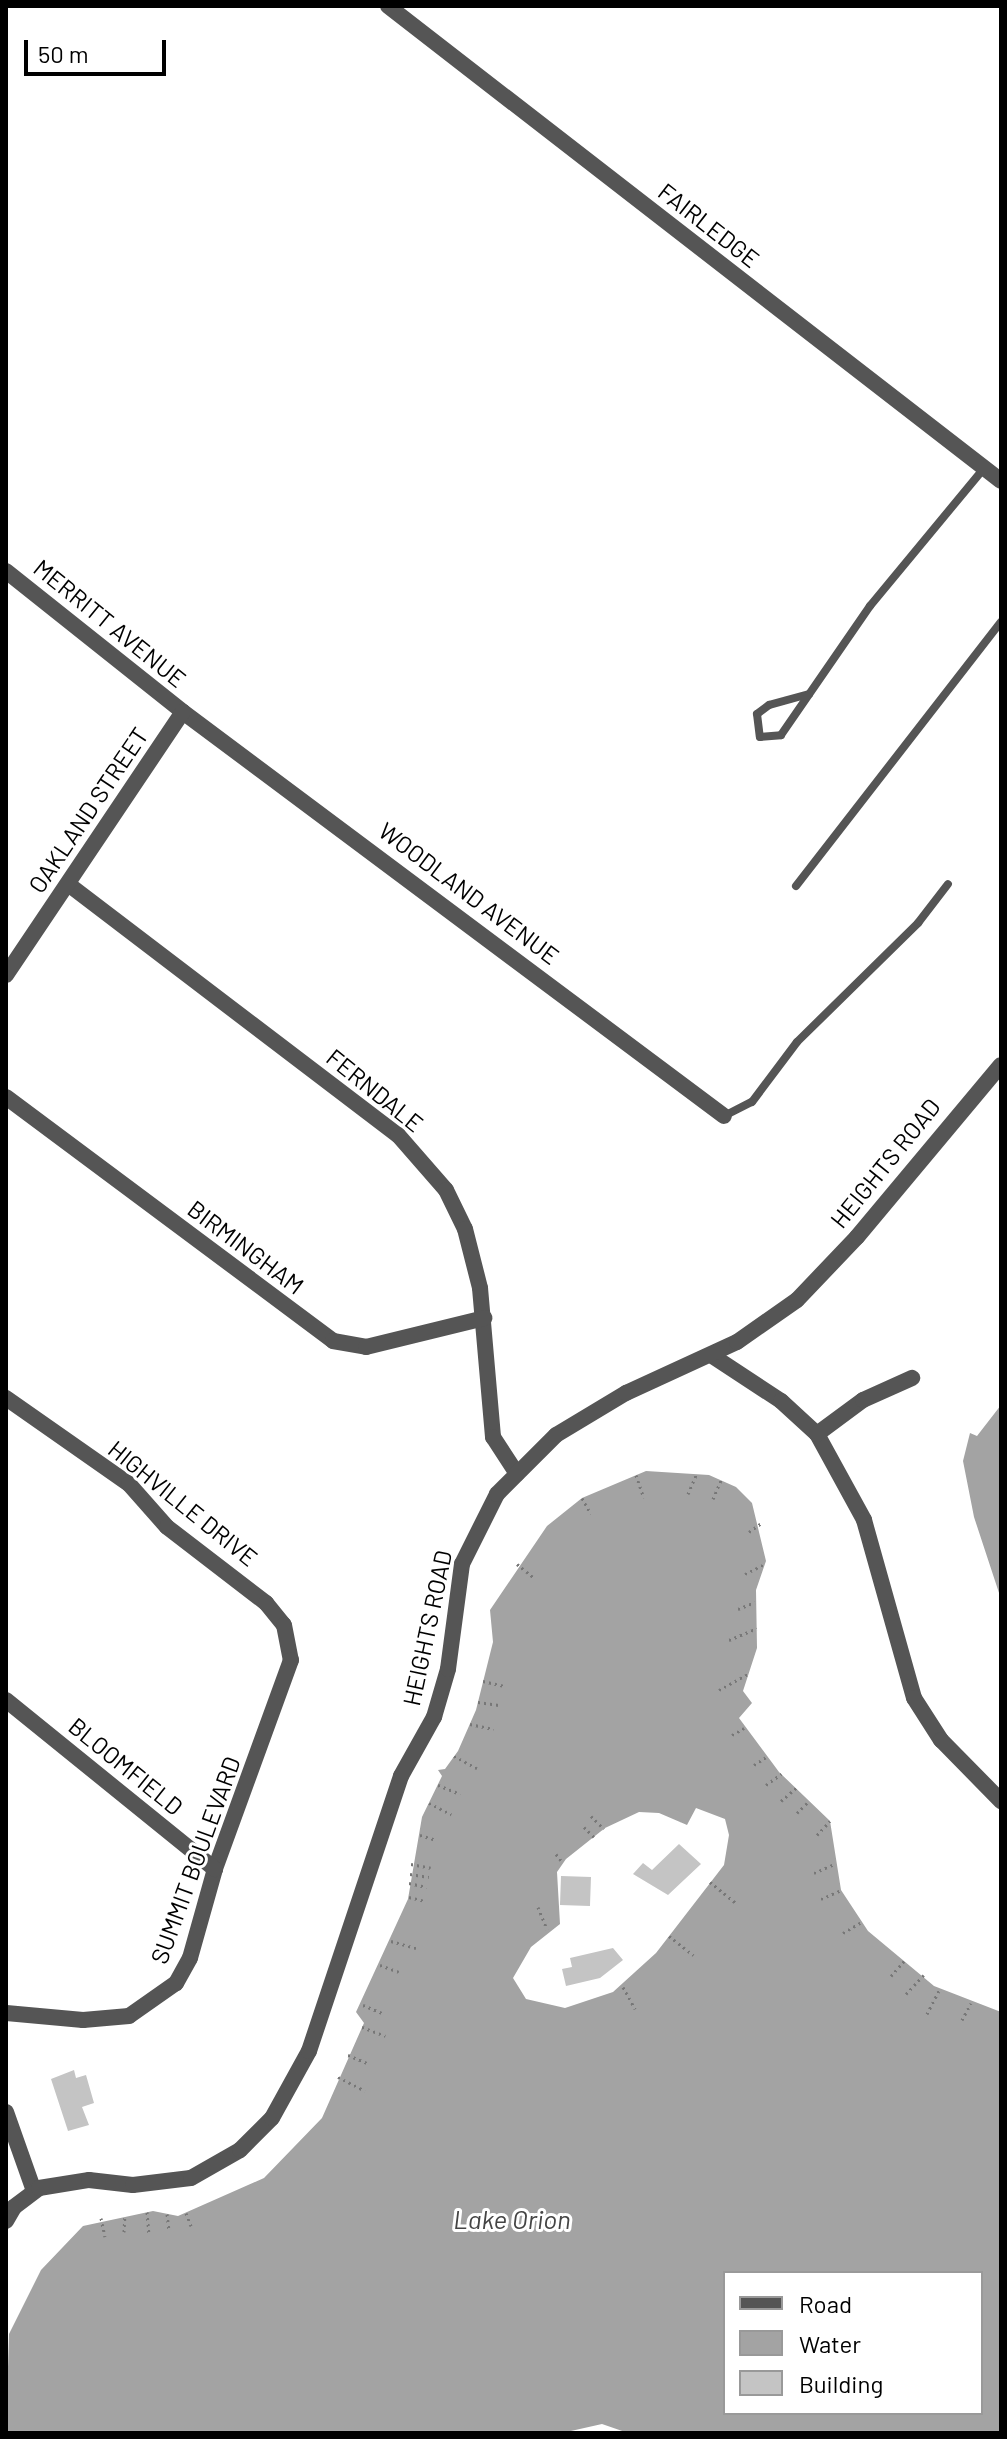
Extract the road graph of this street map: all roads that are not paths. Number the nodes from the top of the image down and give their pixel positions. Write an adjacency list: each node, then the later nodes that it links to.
1 (388, 6): 2 (street, FAIRLEDGE)
2 (984, 468): 3 (street, FAIRLEDGE); 6 (lane)
3 (1001, 481)
4 (6, 571): 7 (street, MERRITT AVENUE)
5 (1001, 622): 10 (lane)
6 (809, 694): 6 (lane)
7 (183, 712): 8 (street, OAKLAND STREET); 14 (street, WOODLAND AVENUE)
8 (68, 884): 11 (street, OAKLAND STREET); 15 (street, FERNDALE)
9 (948, 884): 14 (lane)
10 (796, 886)
11 (6, 975)
12 (1001, 1065): 16 (street, HEIGHTS ROAD)
13 (6, 1097): 15 (street, BIRMINGHAM)
14 (724, 1116)
15 (484, 1318): 20 (street, FERNDALE)
16 (711, 1355): 19 (street); 20 (street, HEIGHTS ROAD)
17 (912, 1378): 19 (street)
18 (6, 1398): 21 (street, HIGHVILLE DRIVE)
19 (817, 1434): 23 (street)
20 (517, 1474): 27 (street, HEIGHTS ROAD)
21 (284, 1625): 24 (street, SUMMIT BOULEVARD)
22 (6, 1700): 24 (street, BLOOMFIELD)
23 (1001, 1801)
24 (215, 1869): 25 (street, SUMMIT BOULEVARD)
25 (6, 2013)
26 (6, 2112): 27 (street)
27 (34, 2191): 28 (street)
28 (6, 2221)

